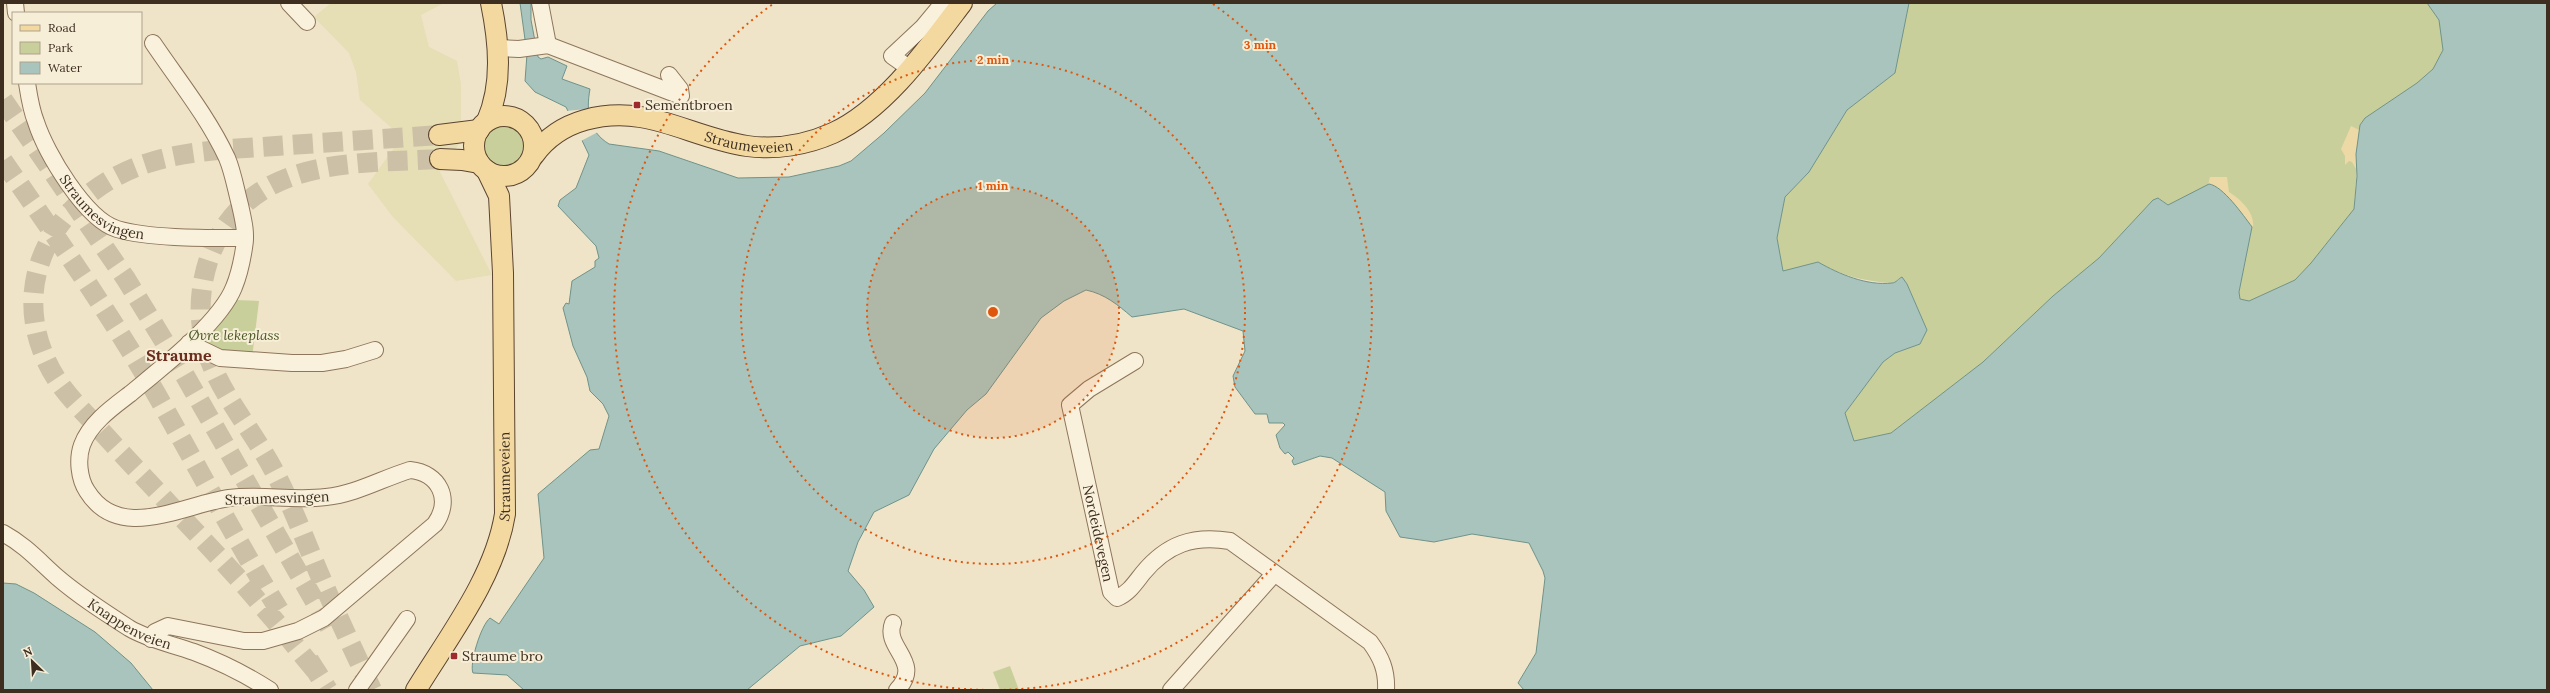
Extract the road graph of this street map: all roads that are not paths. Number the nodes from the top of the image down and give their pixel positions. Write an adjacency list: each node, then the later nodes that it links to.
1 (289, 3): 6 (street)
2 (491, 3): 9 (main road)
3 (540, 3): 8 (street)
4 (943, 3): 10 (street)
5 (962, 3): 10 (main road, Straumeveien)
6 (307, 22)
7 (152, 43): 20 (street, Straumesvingen)
8 (536, 47): 9 (street); 11 (street)
9 (498, 57): 13 (main road); 15 (main road)
10 (909, 68): 14 (main road, Straumeveien)
11 (669, 76)
12 (27, 84): 20 (street, Straumesvingen)
13 (521, 121): 14 (main road, Straumeveien); 15 (main road); 18 (main road)
14 (567, 125): 18 (main road, Straumeveien)
15 (483, 126): 16 (main road); 19 (main road)
16 (439, 135)
17 (440, 159): 19 (main road)
18 (528, 162): 19 (main road); 21 (main road, Straumeveien)
19 (483, 167): 21 (main road, Straumeveien)
20 (245, 238): 22 (street, Straumesvingen)
21 (500, 241): 32 (main road, Straumeveien)
22 (189, 343): 23 (street); 29 (street, Straumesvingen)
23 (375, 350)
24 (1135, 361): 26 (street, Nordeidevegen)
25 (3, 534): 29 (street, Knappenveien)
26 (1274, 574): 34 (street); 35 (street, Nordeidevegen)
27 (407, 619): 31 (street)
28 (893, 623): 33 (street)
29 (151, 639): 30 (street, Knappenveien)
30 (270, 690)
31 (357, 690)
32 (416, 690)
33 (897, 690)
34 (1171, 690)
35 (1386, 690)

